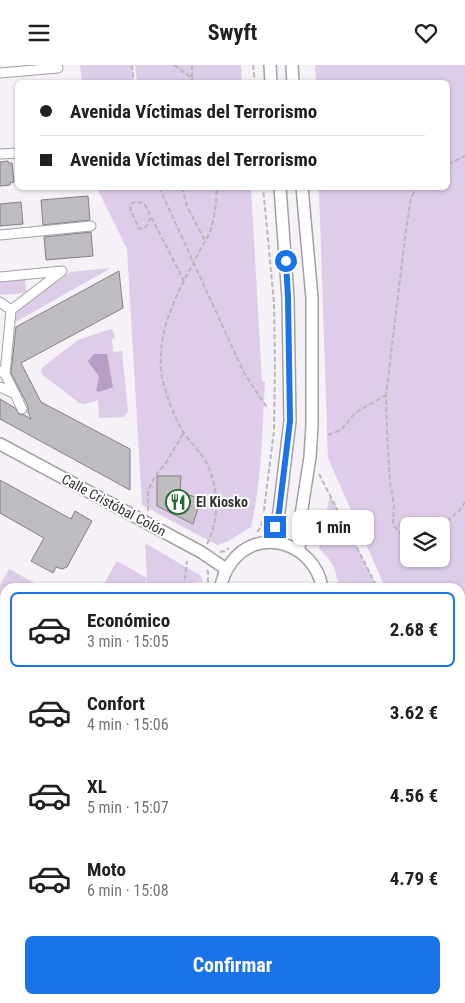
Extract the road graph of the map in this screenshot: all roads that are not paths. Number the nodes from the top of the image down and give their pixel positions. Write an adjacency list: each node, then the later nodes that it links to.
1 (270, 65): 5 (street)
2 (292, 65): 6 (street)
3 (58, 68): 4 (street)
4 (0, 73)
5 (272, 80)
6 (293, 80)
7 (15, 153): 8 (street)
8 (0, 155)
9 (280, 190): 21 (street)
10 (302, 190): 22 (street)
11 (92, 226): 12 (street)
12 (0, 235)
13 (0, 277): 15 (street)
14 (0, 302): 15 (street)
15 (11, 310): 16 (street)
16 (3, 373): 18 (street)
17 (0, 387): 18 (street)
18 (15, 394): 19 (street)
19 (22, 409)
20 (0, 444): 23 (street, Calle Cristóbal Colón)
21 (270, 542): 22 (street); 23 (street)
22 (299, 550): 25 (street)
23 (226, 569): 24 (street)
24 (221, 583)
25 (321, 583)

